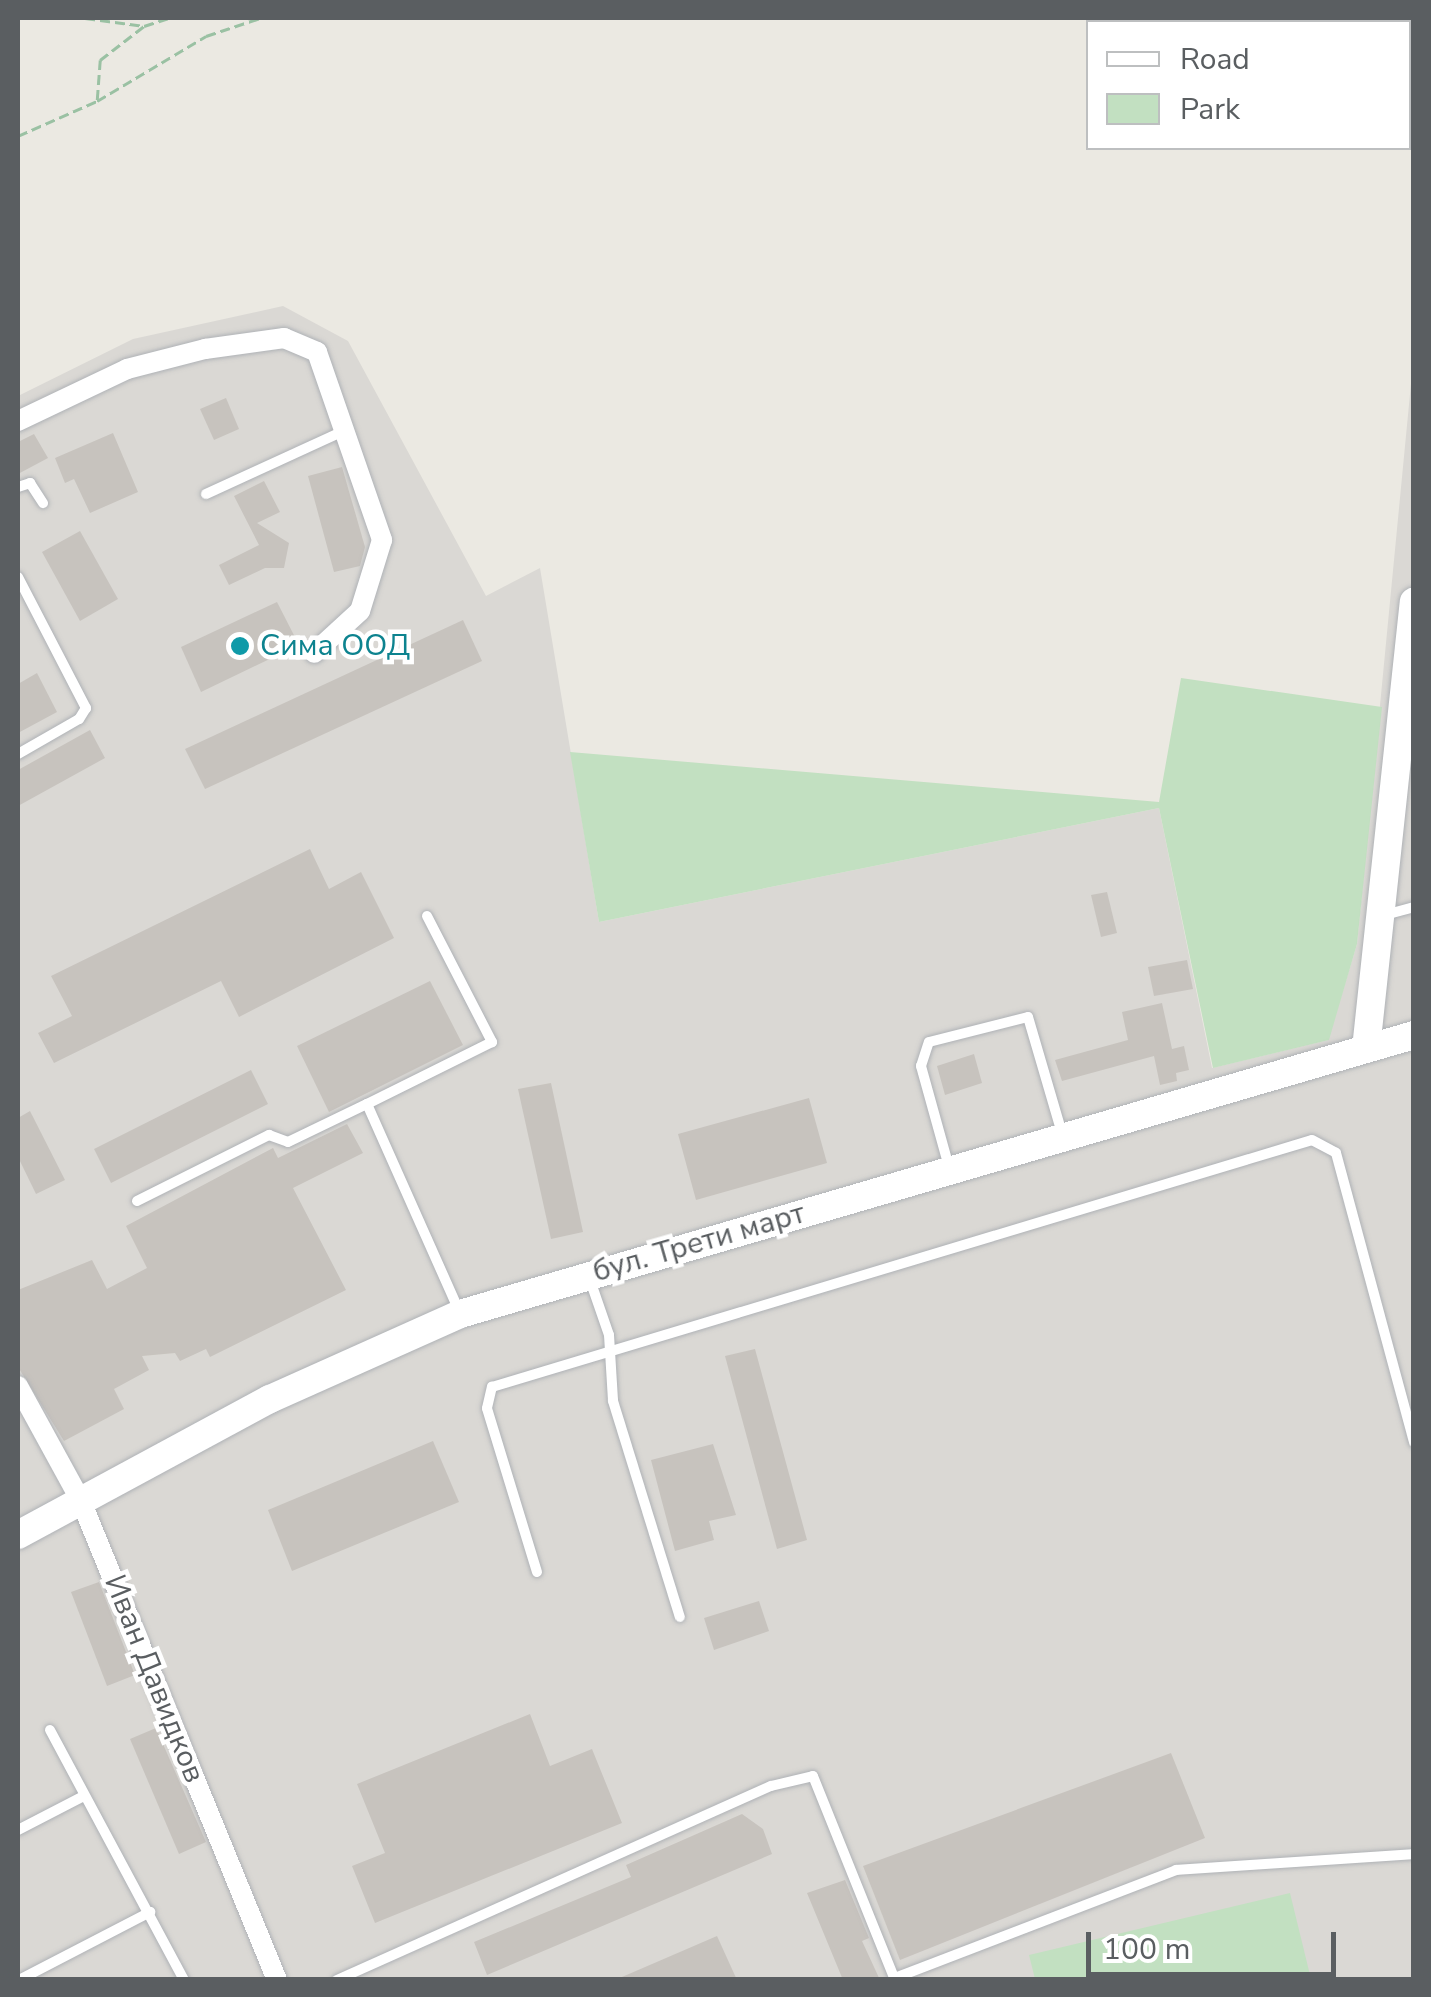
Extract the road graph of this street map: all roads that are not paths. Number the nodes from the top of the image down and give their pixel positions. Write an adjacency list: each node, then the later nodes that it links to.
1 (18, 422): 2 (street)
2 (346, 430): 4 (lane); 8 (street)
3 (18, 487): 5 (lane)
4 (206, 494)
5 (44, 503)
6 (18, 578): 9 (lane)
7 (1414, 602): 12 (main road)
8 (314, 653)
9 (18, 754)
10 (1414, 907): 12 (lane)
11 (427, 916): 15 (lane)
12 (1380, 916): 14 (main road)
13 (1414, 1035): 14 (main road, бул. Трети март)
14 (1366, 1048): 16 (main road, бул. Трети март)
15 (367, 1104): 18 (lane); 20 (lane)
16 (1063, 1138): 17 (main road, бул. Трети март); 17 (lane)
17 (950, 1172): 19 (main road, бул. Трети март)
18 (136, 1200)
19 (588, 1274): 20 (main road, бул. Трети март); 21 (lane)
20 (460, 1314): 24 (main road, бул. Трети март)
21 (611, 1350): 23 (lane); 26 (lane); 27 (lane)
22 (18, 1386): 24 (street, Иван Давидков)
23 (1414, 1443)
24 (82, 1501): 25 (main road, бул. Трети март); 36 (street, Иван Давидков)
25 (18, 1535)
26 (538, 1572)
27 (680, 1617)
28 (50, 1730): 29 (lane)
29 (84, 1796): 30 (lane); 32 (lane)
30 (18, 1830)
31 (1414, 1854): 33 (lane)
32 (150, 1912): 34 (lane); 35 (lane)
33 (895, 1979): 37 (lane)
34 (19, 1980)
35 (184, 1980)
36 (277, 1980)
37 (336, 1980)

